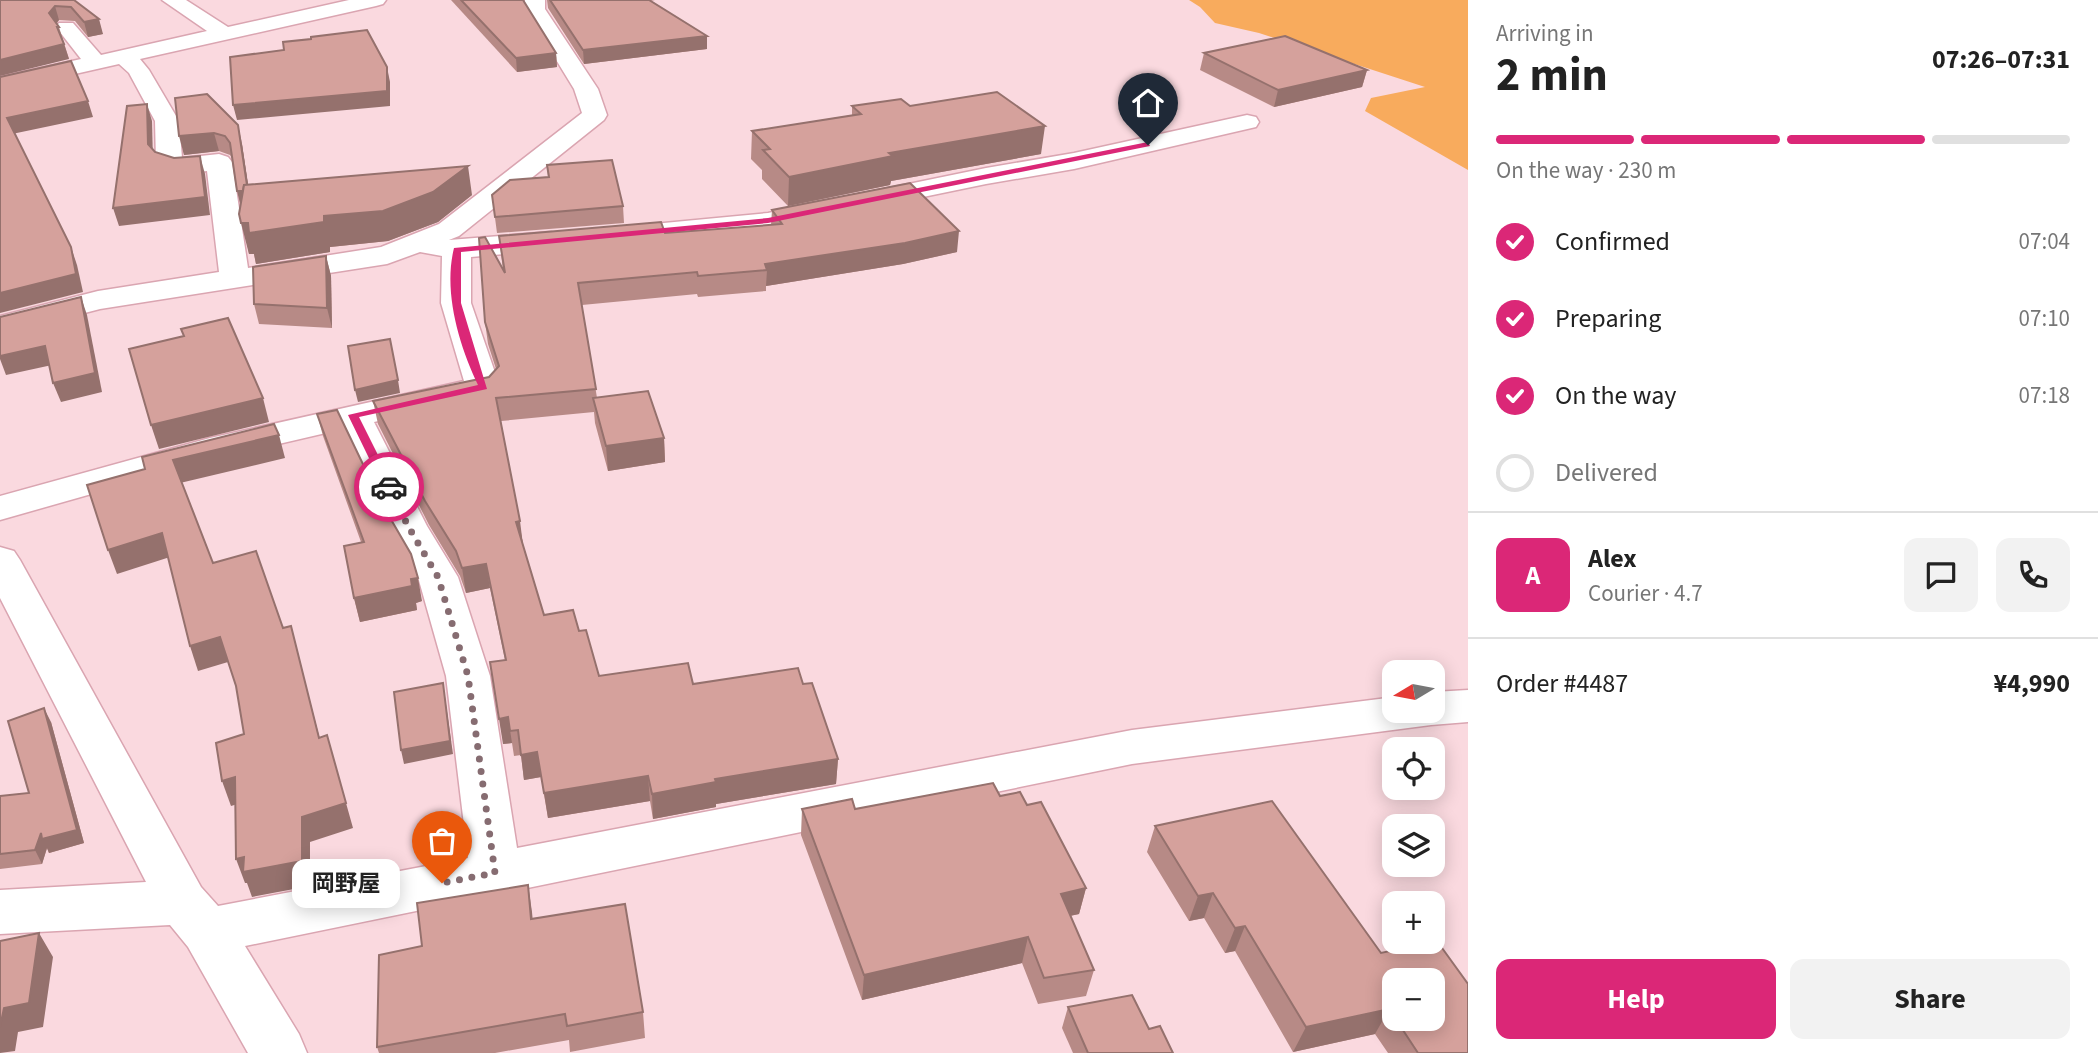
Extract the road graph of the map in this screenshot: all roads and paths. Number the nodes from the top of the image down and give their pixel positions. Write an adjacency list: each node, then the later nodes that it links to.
1 (172, 0): 5 (street)
2 (376, 0): 5 (street)
3 (535, 0): 10 (street)
4 (66, 27): 7 (street)
5 (225, 34): 6 (street)
6 (124, 57): 7 (street); 12 (street)
7 (95, 62): 8 (street)
8 (0, 85)
9 (1247, 122): 11 (street)
10 (417, 243): 11 (street); 12 (street)
11 (457, 250): 14 (street)
12 (234, 277): 13 (street)
13 (0, 326)
14 (353, 415): 15 (street); 20 (street)
15 (0, 508)
16 (0, 559): 22 (street)
17 (1468, 706): 18 (street)
18 (1446, 708)
19 (1382, 715): 20 (street)
20 (495, 873): 22 (street)
21 (0, 912): 22 (street)
22 (195, 916): 23 (street)
23 (279, 1053)

